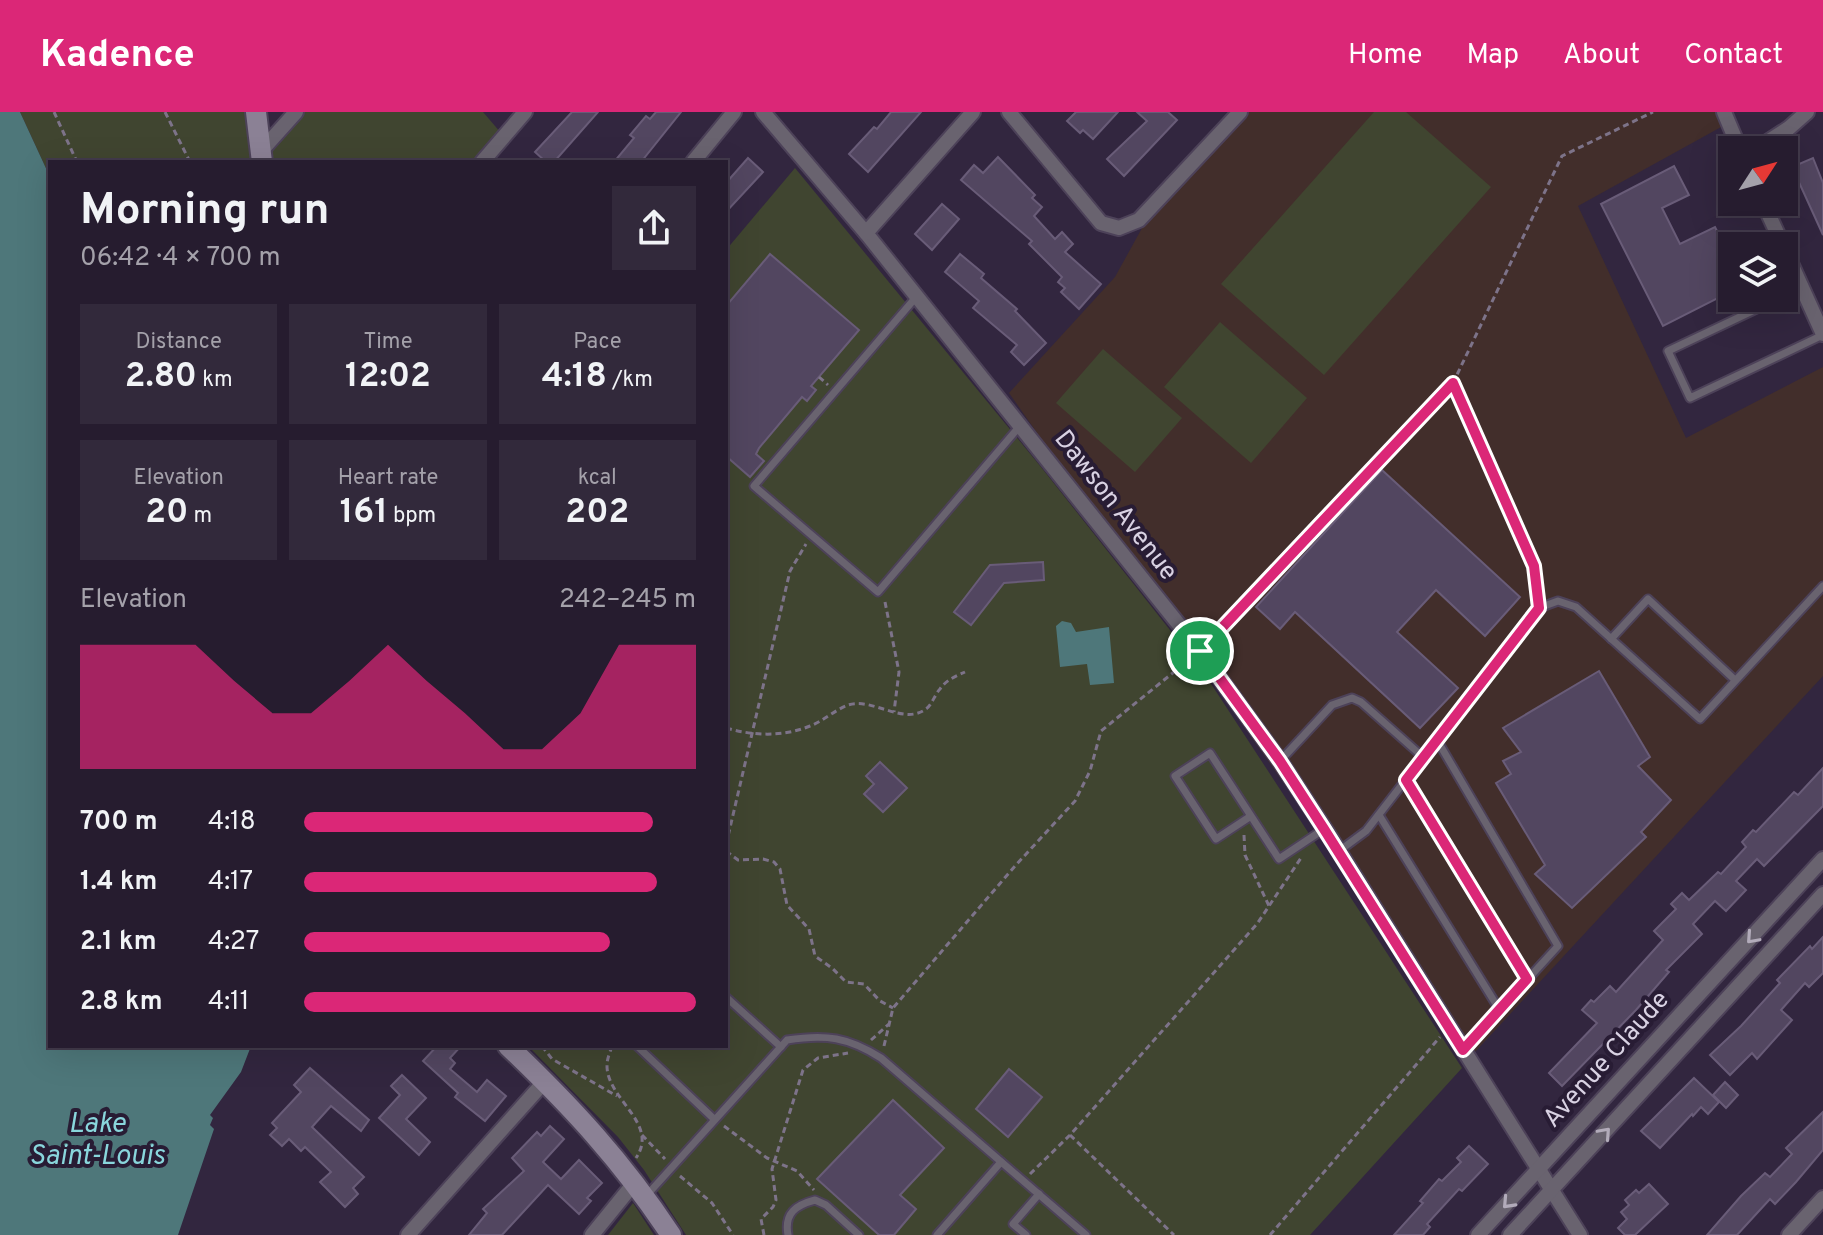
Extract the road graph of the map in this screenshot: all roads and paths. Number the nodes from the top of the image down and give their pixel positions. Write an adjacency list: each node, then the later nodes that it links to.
1 (54, 112): 17 (path)
2 (165, 112): 18 (path)
3 (256, 112): 16 (street)
4 (296, 112): 16 (street)
5 (525, 112): 19 (street)
6 (734, 112): 20 (street)
7 (763, 112): 21 (street, Dawson Avenue)
8 (973, 112): 21 (street)
9 (1009, 112): 10 (street)
10 (1240, 112)
11 (1653, 112): 28 (path)
12 (1724, 112): 14 (street)
13 (1807, 112): 15 (street)
14 (1734, 136)
15 (1777, 136)
16 (258, 158)
17 (76, 160)
18 (189, 160)
19 (484, 160)
20 (695, 160)
21 (866, 233): 25 (street, Dawson Avenue)
22 (1798, 281): 23 (street)
23 (1801, 288): 24 (lane); 27 (street)
24 (1798, 289)
25 (917, 296): 29 (street, Dawson Avenue); 30 (lane)
26 (1750, 312): 27 (lane)
27 (1823, 335)
28 (1453, 383): 33 (path); 35 (path)
29 (1021, 425): 32 (lane); 35 (street, Dawson Avenue)
30 (812, 536): 32 (lane); 40 (path)
31 (1823, 586): 37 (lane)
32 (878, 592): 38 (path)
33 (1539, 608): 34 (lane); 41 (lane)
34 (1611, 639): 37 (lane); 37 (lane)
35 (1200, 651): 43 (street, Dawson Avenue); 59 (path)
36 (965, 672): 38 (path)
37 (1735, 680)
38 (894, 712): 40 (path)
39 (728, 729): 40 (path)
40 (751, 735): 48 (path)
41 (1437, 740): 42 (lane); 57 (lane)
42 (1423, 757): 43 (lane); 44 (lane)
43 (1280, 761): 47 (street, Dawson Avenue)
44 (1406, 780): 45 (lane); 57 (lane)
45 (1379, 815): 50 (lane); 60 (lane)
46 (1251, 816): 46 (lane); 49 (lane); 54 (path)
47 (1324, 829): 49 (lane); 50 (street, Dawson Avenue)
48 (728, 836)
49 (1297, 847): 54 (path)
50 (1339, 851): 62 (street, Dawson Avenue)
51 (728, 852): 59 (path)
52 (1823, 859): 55 (street, Avenue Claude)
53 (1823, 894): 56 (street, Avenue Claude)
54 (1269, 906): 76 (path)
55 (1770, 917): 56 (street); 80 (street, Avenue Claude, one-way to 80)
56 (1787, 933): 83 (street, Avenue Claude, one-way to 56)
57 (1527, 979): 60 (lane)
58 (728, 999): 64 (lane)
59 (893, 1008): 61 (path)
60 (1499, 1009): 69 (lane)
61 (889, 1024): 63 (path); 71 (path)
62 (1449, 1027): 69 (street, Dawson Avenue); 98 (path)
63 (870, 1042)
64 (781, 1047): 71 (lane); 74 (lane)
65 (510, 1048): 72 (street)
66 (544, 1048): 73 (path)
67 (611, 1048): 73 (path)
68 (639, 1048): 74 (lane)
69 (1463, 1050): 80 (street, Dawson Avenue)
70 (852, 1053): 77 (path)
71 (881, 1058): 78 (lane)
72 (545, 1081): 82 (street); 87 (street)
73 (621, 1098): 75 (path)
74 (714, 1119): 77 (path); 79 (lane)
75 (642, 1135): 79 (path); 82 (path)
76 (1070, 1135): 81 (path); 97 (path)
77 (775, 1161): 86 (path); 91 (path)
78 (1001, 1162): 81 (lane); 94 (lane)
79 (670, 1168): 82 (lane); 90 (path)
80 (1539, 1171): 83 (street, Dawson Avenue); 99 (street, Avenue Claude, one-way to 99)
81 (1023, 1181): 84 (lane)
82 (640, 1189): 88 (street); 89 (street)
83 (1552, 1190): 100 (street, Avenue Claude); 101 (street, Dawson Avenue)
84 (1039, 1194): 95 (lane); 96 (lane)
85 (1823, 1198): 102 (street)
86 (826, 1205): 92 (lane); 93 (lane)
87 (408, 1235)
88 (592, 1235)
89 (671, 1235)
90 (733, 1235)
91 (764, 1235)
92 (788, 1235)
93 (859, 1235)
94 (937, 1235)
95 (1026, 1235)
96 (1086, 1235)
97 (1174, 1235)
98 (1270, 1235)
99 (1478, 1235)
100 (1510, 1235)
101 (1580, 1235)
102 (1789, 1235)

